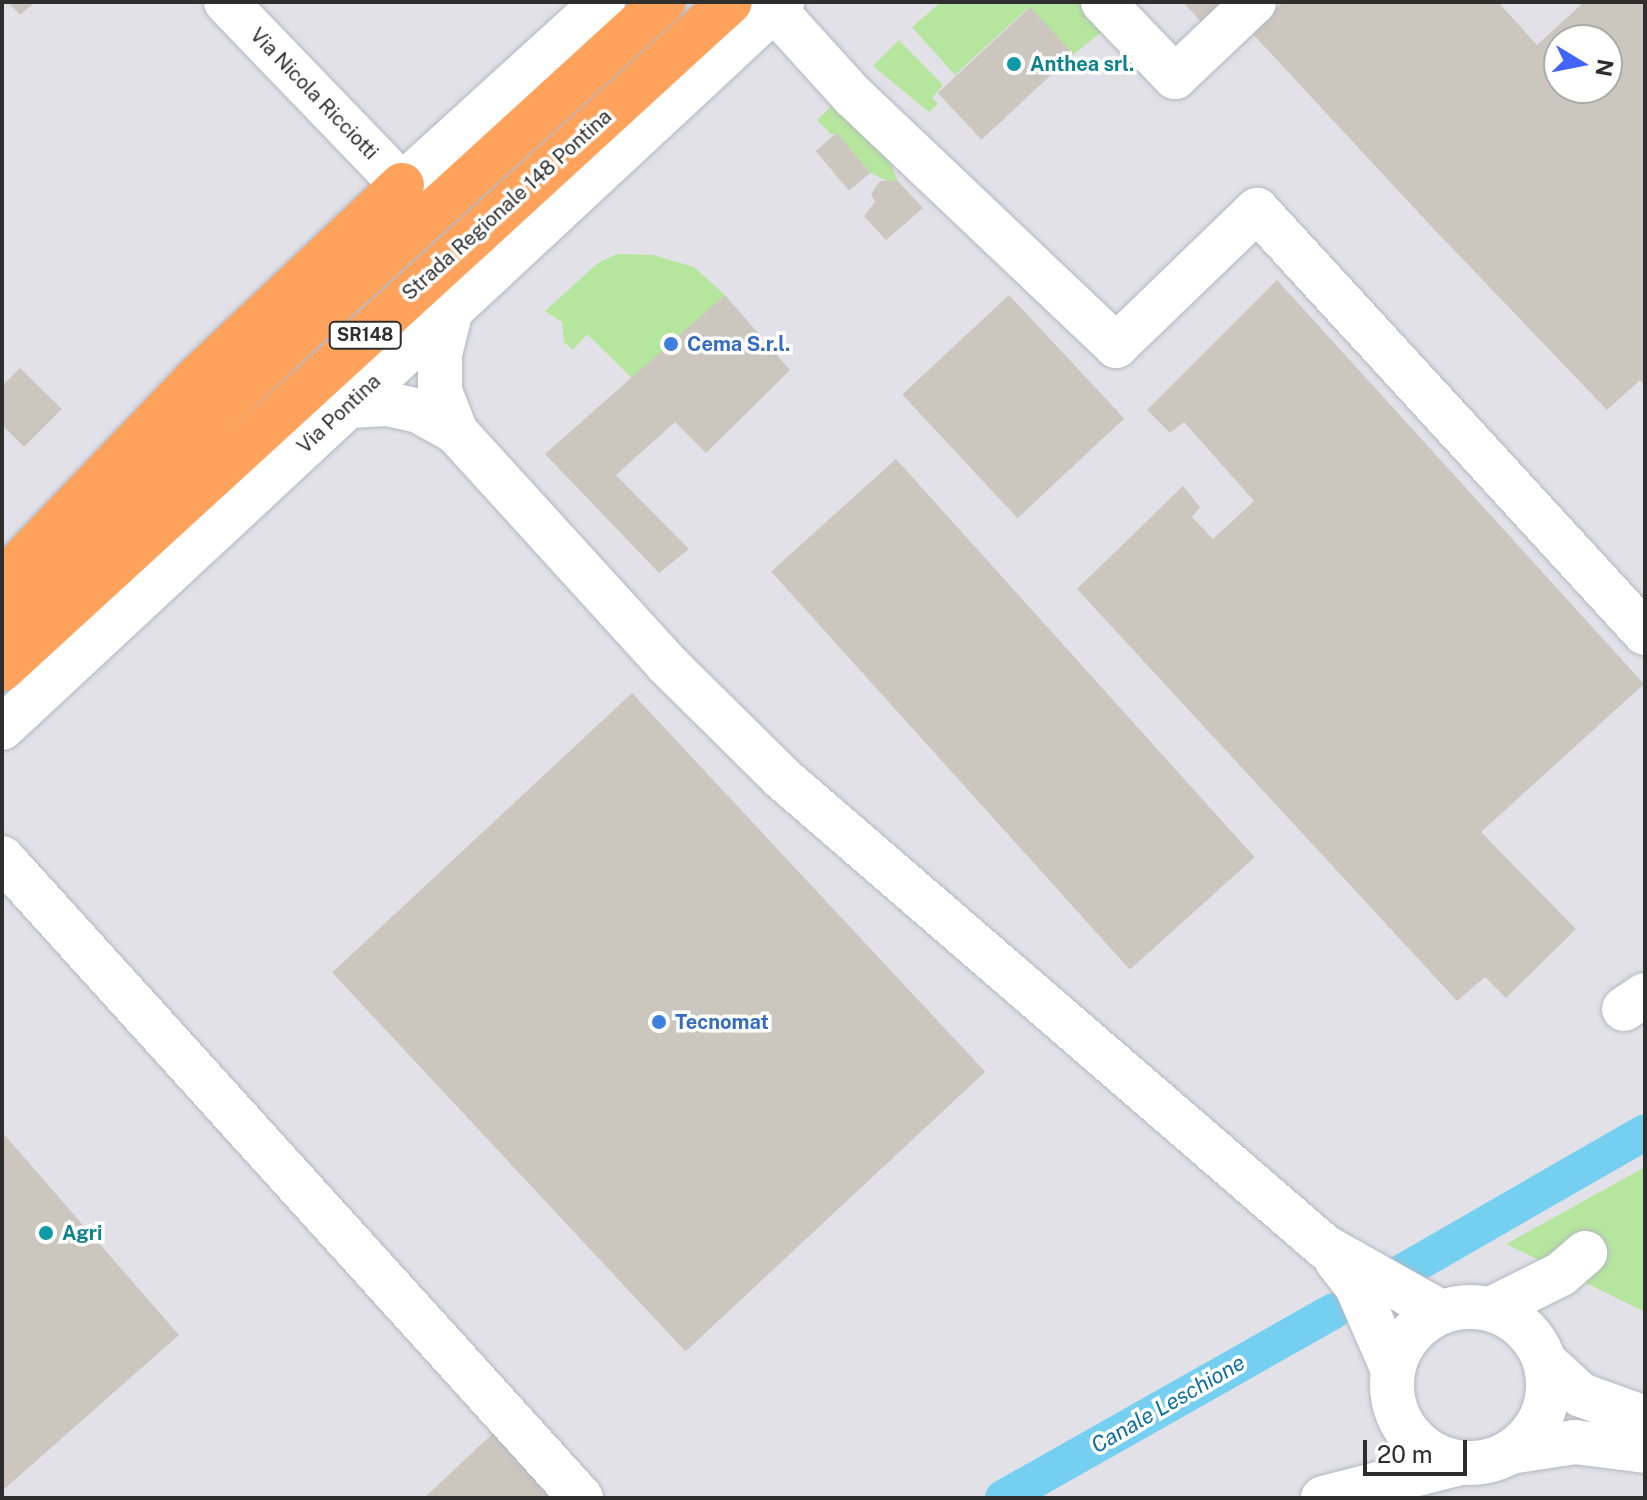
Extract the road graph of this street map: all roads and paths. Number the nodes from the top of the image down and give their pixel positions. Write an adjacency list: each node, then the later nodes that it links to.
1 (226, 2): 8 (street, Via Nicola Ricciotti)
2 (603, 2): 8 (street)
3 (663, 2): 13 (highway, SR148)
4 (730, 2): 15 (highway, Strada Regionale 148 Pontina / SR148)
5 (1103, 2): 6 (street)
6 (1254, 2)
7 (778, 6): 9 (street, Via Pontina); 14 (street)
8 (402, 185): 12 (highway)
9 (451, 310): 10 (street, Via Pontina); 11 (street)
10 (348, 406): 11 (street); 16 (street, Via Pontina)
11 (456, 432): 18 (street)
12 (2, 583)
13 (2, 617)
14 (1645, 633)
15 (2, 669)
16 (2, 728)
17 (2, 858): 28 (street)
18 (1325, 1247): 20 (street); 22 (street)
19 (1491, 1309): 20 (street); 21 (street); 21 (street)
20 (1441, 1312): 22 (street)
21 (1539, 1350): 23 (street); 26 (street)
22 (1393, 1370): 24 (street)
23 (1645, 1418)
24 (1401, 1421): 27 (street); 29 (street)
25 (1645, 1451): 26 (street)
26 (1510, 1452): 27 (street)
27 (1460, 1463): 29 (street)
28 (581, 1498)
29 (1322, 1498)

